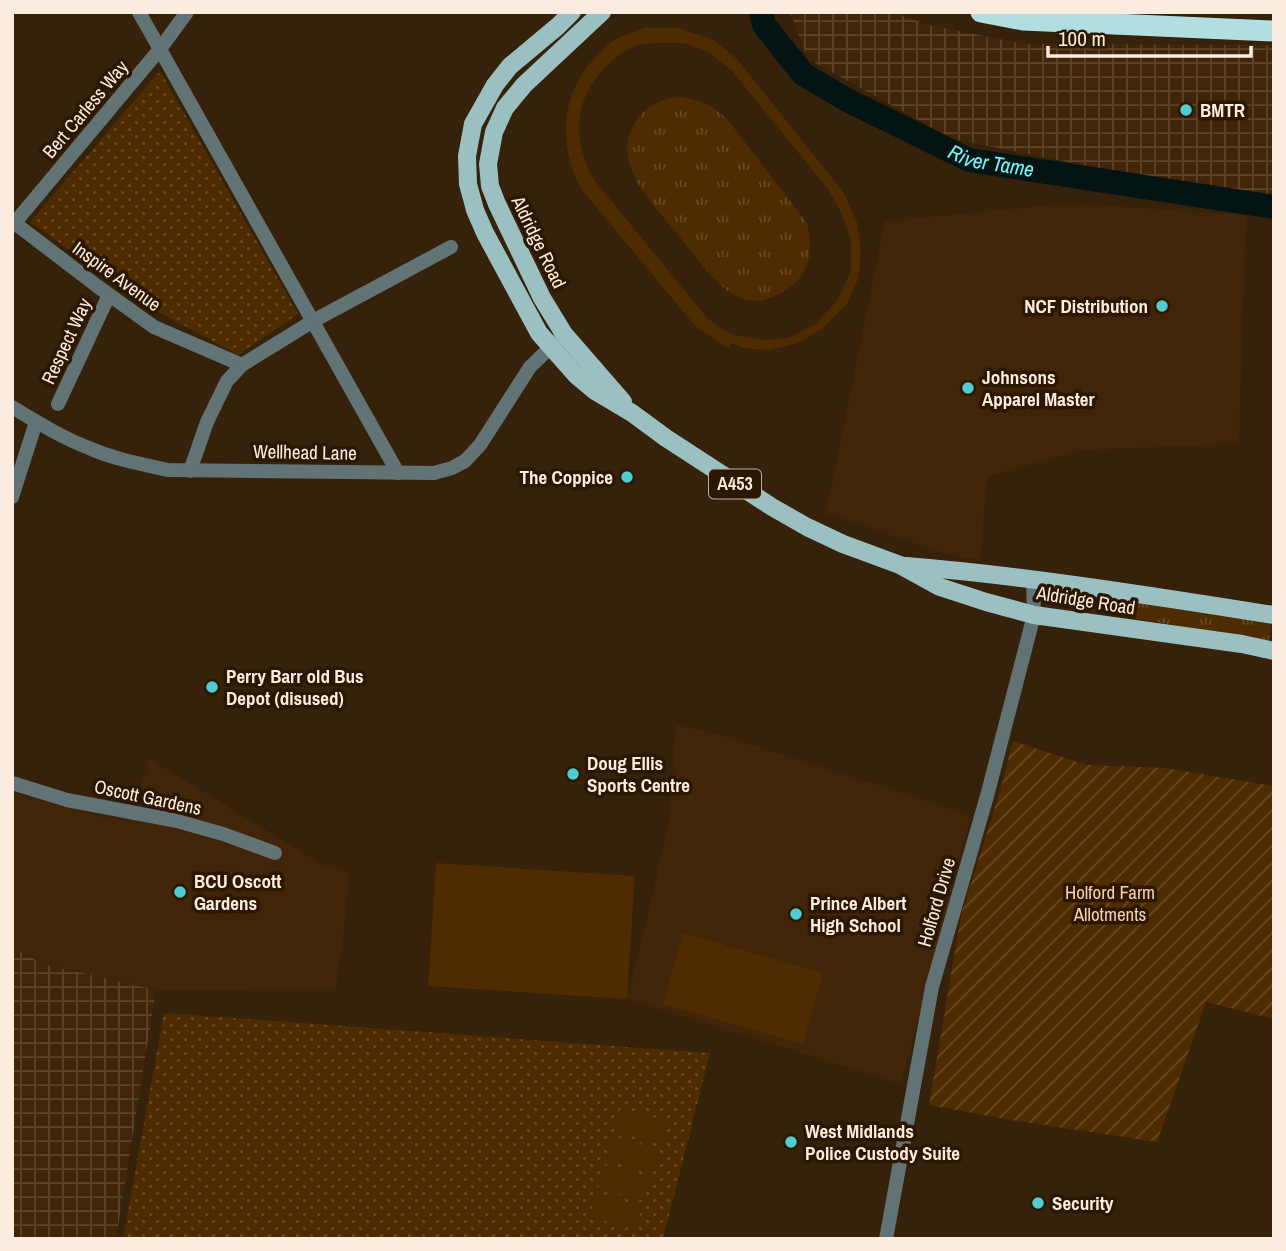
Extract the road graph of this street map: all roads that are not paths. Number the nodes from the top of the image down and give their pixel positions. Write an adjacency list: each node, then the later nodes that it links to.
1 (139, 12): 9 (street)
2 (187, 12): 9 (street, Bert Carless Way)
3 (572, 12): 15 (main road, Aldridge Road / A453)
4 (602, 12): 14 (main road, Aldridge Road / A453)
5 (981, 12): 7 (highway)
6 (1058, 12): 7 (street)
7 (1177, 28): 8 (highway)
8 (1274, 31)
9 (160, 49): 10 (street, Bert Carless Way); 13 (street)
10 (13, 223): 12 (street, Inspire Avenue)
11 (451, 247): 13 (street)
12 (109, 295): 16 (street, Inspire Avenue); 17 (street, Respect Way)
13 (313, 321): 16 (street); 22 (street)
14 (564, 334): 15 (street); 19 (main road, Aldridge Road / A453)
15 (550, 348): 19 (main road, Aldridge Road / A453); 22 (street, Wellhead Lane)
16 (242, 365): 21 (street)
17 (58, 404)
18 (12, 407): 20 (street, Wellhead Lane)
19 (632, 413): 24 (main road, Aldridge Road / A453)
20 (36, 422): 21 (street, Wellhead Lane); 23 (street)
21 (190, 471): 22 (street, Wellhead Lane)
22 (398, 472)
23 (12, 497)
24 (900, 565): 25 (main road, Aldridge Road / A453); 26 (main road, Aldridge Road / A453)
25 (1032, 580): 26 (street, Holford Drive); 27 (main road, Aldridge Road / A453)
26 (1034, 615): 28 (main road, Aldridge Road / A453); 31 (street, Holford Drive)
27 (1274, 615)
28 (1274, 651)
29 (12, 783): 30 (street, Oscott Gardens)
30 (275, 853)
31 (886, 1239)

